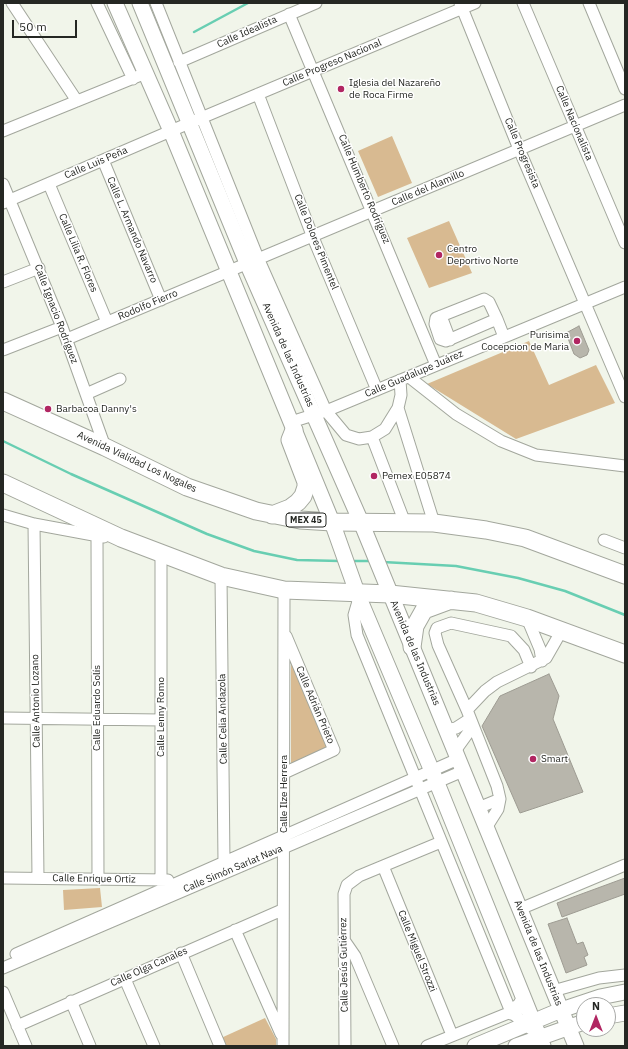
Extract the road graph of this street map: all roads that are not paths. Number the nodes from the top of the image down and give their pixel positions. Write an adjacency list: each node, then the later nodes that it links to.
1 (12, 3): 17 (street)
2 (97, 3): 14 (street)
3 (115, 3): 14 (main road)
4 (140, 3): 19 (main road, Avenida de las Industrias)
5 (156, 3): 12 (street, Avenida de las Industrias)
6 (316, 3): 11 (street, Calle Idealista)
7 (475, 3): 10 (street, Calle Progreso Nacional)
8 (523, 3): 20 (street, Calle Nacionalista)
9 (589, 3): 15 (street)
10 (461, 6): 13 (street, Calle Progreso Nacional); 23 (street, Calle Progresista)
11 (289, 14): 12 (street, Calle Idealista); 13 (street, Calle Humberto Rodríguez)
12 (179, 62): 19 (street, Avenida de las Industrias)
13 (314, 71): 16 (street, Calle Progreso Nacional); 28 (street, Calle Humberto Rodríguez)
14 (140, 76): 17 (street); 22 (main road)
15 (625, 89)
16 (258, 94): 19 (street, Calle Progreso Nacional); 29 (street, Calle Dolores Pimentel)
17 (76, 101): 21 (street)
18 (625, 105): 20 (street, Calle del Alamillo)
19 (195, 120): 22 (street, Calle Luis Peña); 31 (main road, Avenida de las Industrias)
20 (576, 126): 23 (street, Calle del Alamillo); 30 (street, Calle Nacionalista)
21 (3, 130)
22 (171, 131): 24 (street, Calle Luis Peña); 33 (main road)
23 (519, 149): 28 (street, Calle del Alamillo); 37 (street, Calle Progresista)
24 (102, 160): 26 (street, Calle Luis Peña); 36 (street, Calle L. Armando Navarro)
25 (3, 184): 27 (street, Calle Ignacio Rodríguez)
26 (49, 184): 27 (street, Calle Luis Peña); 39 (street, Calle Lilia R. Flores)
27 (6, 202): 32 (street, Calle Ignacio Rodríguez)
28 (373, 211): 29 (street, Calle del Alamillo); 44 (street, Calle Humberto Rodríguez)
29 (312, 235): 31 (street, Calle del Alamillo); 47 (street, Calle Dolores Pimentel)
30 (625, 243)
31 (252, 260): 33 (street); 52 (main road, Avenida de las Industrias)
32 (39, 268): 34 (street); 40 (street, Calle Ignacio Rodríguez)
33 (228, 271): 36 (street, Rodolfo Fierro); 53 (main road)
34 (3, 282)
35 (625, 287): 37 (street, Calle Guadalupe Juárez)
36 (161, 300): 39 (street, Rodolfo Fierro)
37 (586, 303): 41 (street, Calle Guadalupe Juárez); 49 (street, Calle Progresista)
38 (496, 319): 38 (street); 41 (street)
39 (107, 322): 42 (street, Rodolfo Fierro)
40 (62, 327): 42 (street, Calle Ignacio Rodríguez); 43 (street)
41 (504, 337): 44 (street, Calle Guadalupe Juárez)
42 (67, 339): 48 (street, Calle Ignacio Rodríguez)
43 (3, 350)
44 (436, 365): 46 (street, Calle Guadalupe Juárez)
45 (120, 379): 48 (street)
46 (404, 379): 47 (street, Calle Guadalupe Juárez); 51 (street); 56 (street)
47 (378, 390): 52 (street, Calle Guadalupe Juárez)
48 (86, 394): 55 (street, Calle Ignacio Rodríguez)
49 (625, 397)
50 (3, 401): 55 (highway, Avenida Vialidad Los Nogales / MEX 45)
51 (398, 408): 54 (street); 63 (street)
52 (320, 413): 53 (street, Calle Guadalupe Juárez); 54 (street); 61 (main road, Avenida de las Industrias)
53 (292, 426): 59 (highway); 60 (main road)
54 (372, 437): 62 (street)
55 (105, 447): 59 (highway, Avenida Vialidad Los Nogales / MEX 45)
56 (625, 466)
57 (3, 483): 66 (highway)
58 (3, 515): 64 (street)
59 (272, 515): 60 (highway, Avenida Vialidad Los Nogales / MEX 45)
60 (332, 522): 61 (highway, Avenida Vialidad Los Nogales / MEX 45); 74 (main road)
61 (362, 522): 62 (highway, Avenida Vialidad Los Nogales / MEX 45); 73 (main road, Avenida de las Industrias)
62 (405, 522): 63 (highway, Avenida Vialidad Los Nogales / MEX 45)
63 (434, 523): 70 (highway, Avenida Vialidad Los Nogales / MEX 45)
64 (34, 524): 65 (street); 84 (street, Calle Antonio Lozano)
65 (97, 537): 66 (street); 85 (street, Calle Eduardo Solís)
66 (121, 538): 69 (highway)
67 (604, 540): 68 (street)
68 (625, 548)
69 (162, 555): 71 (highway); 87 (street, Calle Lenny Romo)
70 (625, 575)
71 (221, 576): 72 (highway); 100 (street, Calle Celia Andazola)
72 (284, 590): 74 (highway); 78 (street, Calle Ilze Herrera)
73 (390, 594): 74 (highway); 75 (highway); 79 (main road, Avenida de las Industrias)
74 (358, 596): 91 (street); 92 (main road)
75 (452, 600): 76 (highway); 79 (highway)
76 (528, 618): 77 (highway); 81 (street)
77 (562, 630): 80 (highway); 81 (street)
78 (284, 631): 90 (street, Calle Ilze Herrera); 90 (street, Calle Adrián Prieto)
79 (412, 647): 88 (main road, Avenida de las Industrias)
80 (625, 654)
81 (542, 662): 82 (street)
82 (531, 667): 86 (street); 86 (street)
83 (3, 718): 84 (street)
84 (36, 718): 85 (street); 104 (street, Calle Antonio Lozano)
85 (97, 719): 87 (street); 105 (street, Calle Eduardo Solís)
86 (470, 719): 88 (street); 89 (street); 94 (street)
87 (161, 720): 106 (street, Calle Lenny Romo)
88 (446, 730): 89 (main road, Avenida de las Industrias)
89 (459, 760): 92 (street, Calle Simón Sarlat Nava); 95 (main road, Avenida de las Industrias)
90 (284, 773): 97 (street, Calle Ilze Herrera)
91 (415, 777): 92 (street, Calle Simón Sarlat Nava); 93 (street); 97 (street, Calle Simón Sarlat Nava)
92 (434, 777): 93 (street, Calle Simón Sarlat Nava); 120 (main road)
93 (421, 790): 98 (street); 99 (street, Calle Simón Sarlat Nava)
94 (500, 799): 95 (street); 96 (street)
95 (478, 808): 96 (main road, Avenida de las Industrias)
96 (486, 828): 108 (main road, Avenida de las Industrias)
97 (284, 835): 99 (street, Calle Ilze Herrera); 100 (street, Calle Simón Sarlat Nava)
98 (441, 842): 102 (street); 123 (street)
99 (283, 848): 109 (street, Calle Ilze Herrera); 114 (street, Calle Simón Sarlat Nava)
100 (224, 862): 107 (street, Calle Simón Sarlat Nava)
101 (625, 865): 108 (street)
102 (383, 866): 111 (street, Calle Jesús Gutiérrez); 128 (street, Calle Miguel Strozzi)
103 (3, 878): 104 (street, Calle Enrique Ortiz)
104 (38, 878): 105 (street, Calle Enrique Ortiz)
105 (98, 879): 106 (street, Calle Enrique Ortiz)
106 (161, 880): 107 (street, Calle Enrique Ortiz)
107 (184, 880): 113 (street, Calle Simón Sarlat Nava)
108 (520, 909): 117 (main road, Avenida de las Industrias)
109 (282, 910): 110 (street, Calle Olga Canales); 129 (street, Calle Ilze Herrera)
110 (235, 930): 112 (street, Calle Olga Canales); 129 (street)
111 (344, 940): 135 (street, Calle Jesús Gutiérrez); 136 (street)
112 (181, 953): 116 (street, Calle Olga Canales); 134 (street)
113 (3, 960)
114 (3, 968)
115 (625, 975): 117 (street)
116 (125, 979): 121 (street, Calle Olga Canales); 133 (street)
117 (553, 991): 122 (main road, Avenida de las Industrias)
118 (3, 992): 126 (street)
119 (625, 992): 122 (main road)
120 (524, 999): 123 (main road); 124 (main road)
121 (71, 1002): 126 (street, Calle Olga Canales); 132 (street)
122 (561, 1010): 124 (main road); 127 (main road, Avenida de las Industrias)
123 (511, 1012): 124 (street); 128 (street)
124 (529, 1023): 130 (main road); 138 (main road)
125 (576, 1025): 127 (main road)
126 (17, 1026): 131 (street)
127 (568, 1028): 130 (main road); 140 (main road, Avenida de las Industrias)
128 (452, 1035): 137 (street)
129 (283, 1042)
130 (541, 1042): 139 (main road)
131 (26, 1046)
132 (90, 1046)
133 (154, 1046)
134 (220, 1046)
135 (345, 1046)
136 (393, 1046)
137 (427, 1046)
138 (475, 1046)
139 (516, 1046)
140 (576, 1046)

